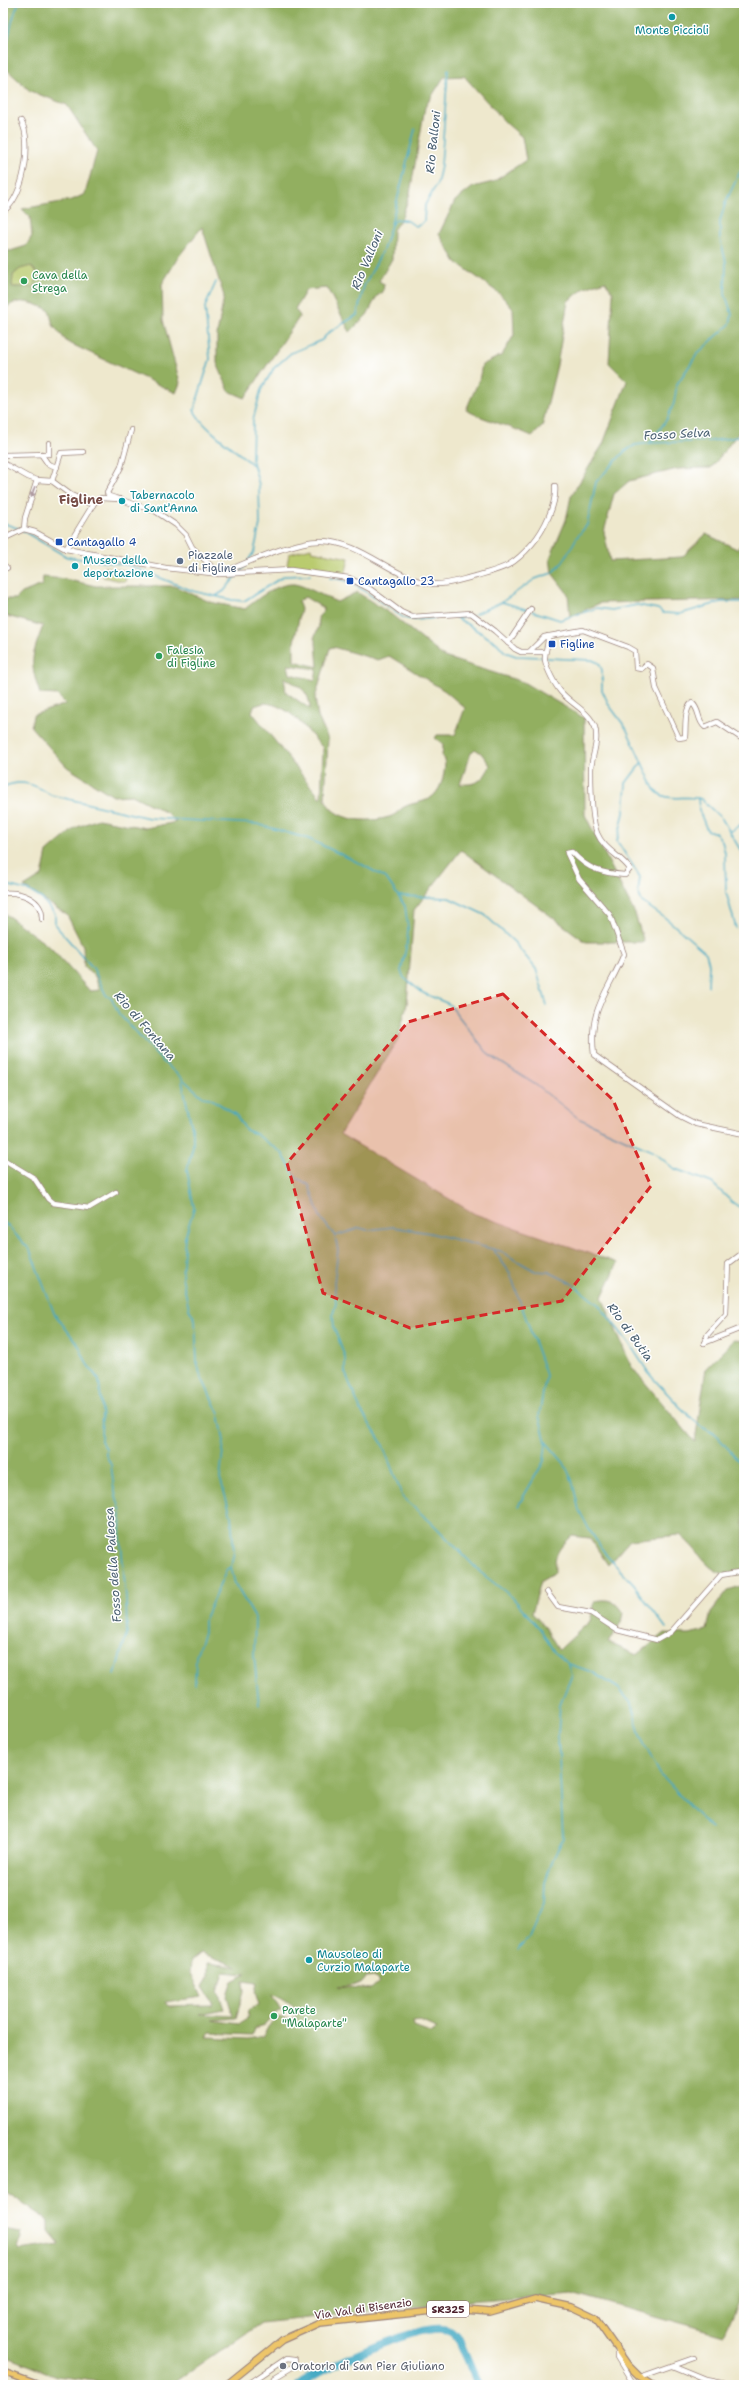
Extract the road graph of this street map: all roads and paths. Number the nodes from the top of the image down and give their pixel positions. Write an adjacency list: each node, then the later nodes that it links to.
1 (21, 122): 2 (street)
2 (3, 211)
3 (131, 430): 15 (street)
4 (49, 443): 7 (street)
5 (83, 452): 9 (street)
6 (41, 454): 7 (street); 8 (street); 11 (street)
7 (49, 454): 9 (street)
8 (3, 455)
9 (58, 460): 11 (street)
10 (3, 463): 12 (street)
11 (57, 466): 13 (street)
12 (37, 480): 13 (street); 17 (street, one-way to 17)
13 (52, 481): 16 (street)
14 (555, 486): 22 (street)
15 (120, 498): 16 (street); 22 (street)
16 (92, 505): 19 (street)
17 (22, 530): 18 (street); 19 (street)
18 (3, 539)
19 (66, 549): 22 (street)
20 (3, 564): 21 (street)
21 (7, 568)
22 (219, 574): 25 (street)
23 (530, 611): 25 (street)
24 (548, 636): 26 (street); 27 (street); 28 (street)
25 (508, 643): 26 (street)
26 (530, 651): 27 (street)
27 (545, 656): 31 (street)
28 (744, 740)
29 (3, 893): 30 (street)
30 (42, 919)
31 (744, 1134)
32 (3, 1160): 33 (street)
33 (116, 1192)
34 (744, 1252): 35 (street)
35 (744, 1327)
36 (744, 1571): 37 (street)
37 (547, 1592)
38 (617, 2348): 42 (main road, Via Val di Bisenzio / SR325); 45 (main road, Via Val di Bisenzio / SR325); 48 (street)
39 (694, 2358): 40 (street)
40 (672, 2366): 42 (street); 50 (street)
41 (3, 2372): 44 (main road)
42 (640, 2377): 49 (main road, Via Val di Bisenzio / SR325)
43 (744, 2384): 51 (street)
44 (39, 2385)
45 (226, 2385)
46 (247, 2385): 47 (street)
47 (271, 2385)
48 (634, 2385)
49 (653, 2385)
50 (731, 2385)
51 (740, 2385)

